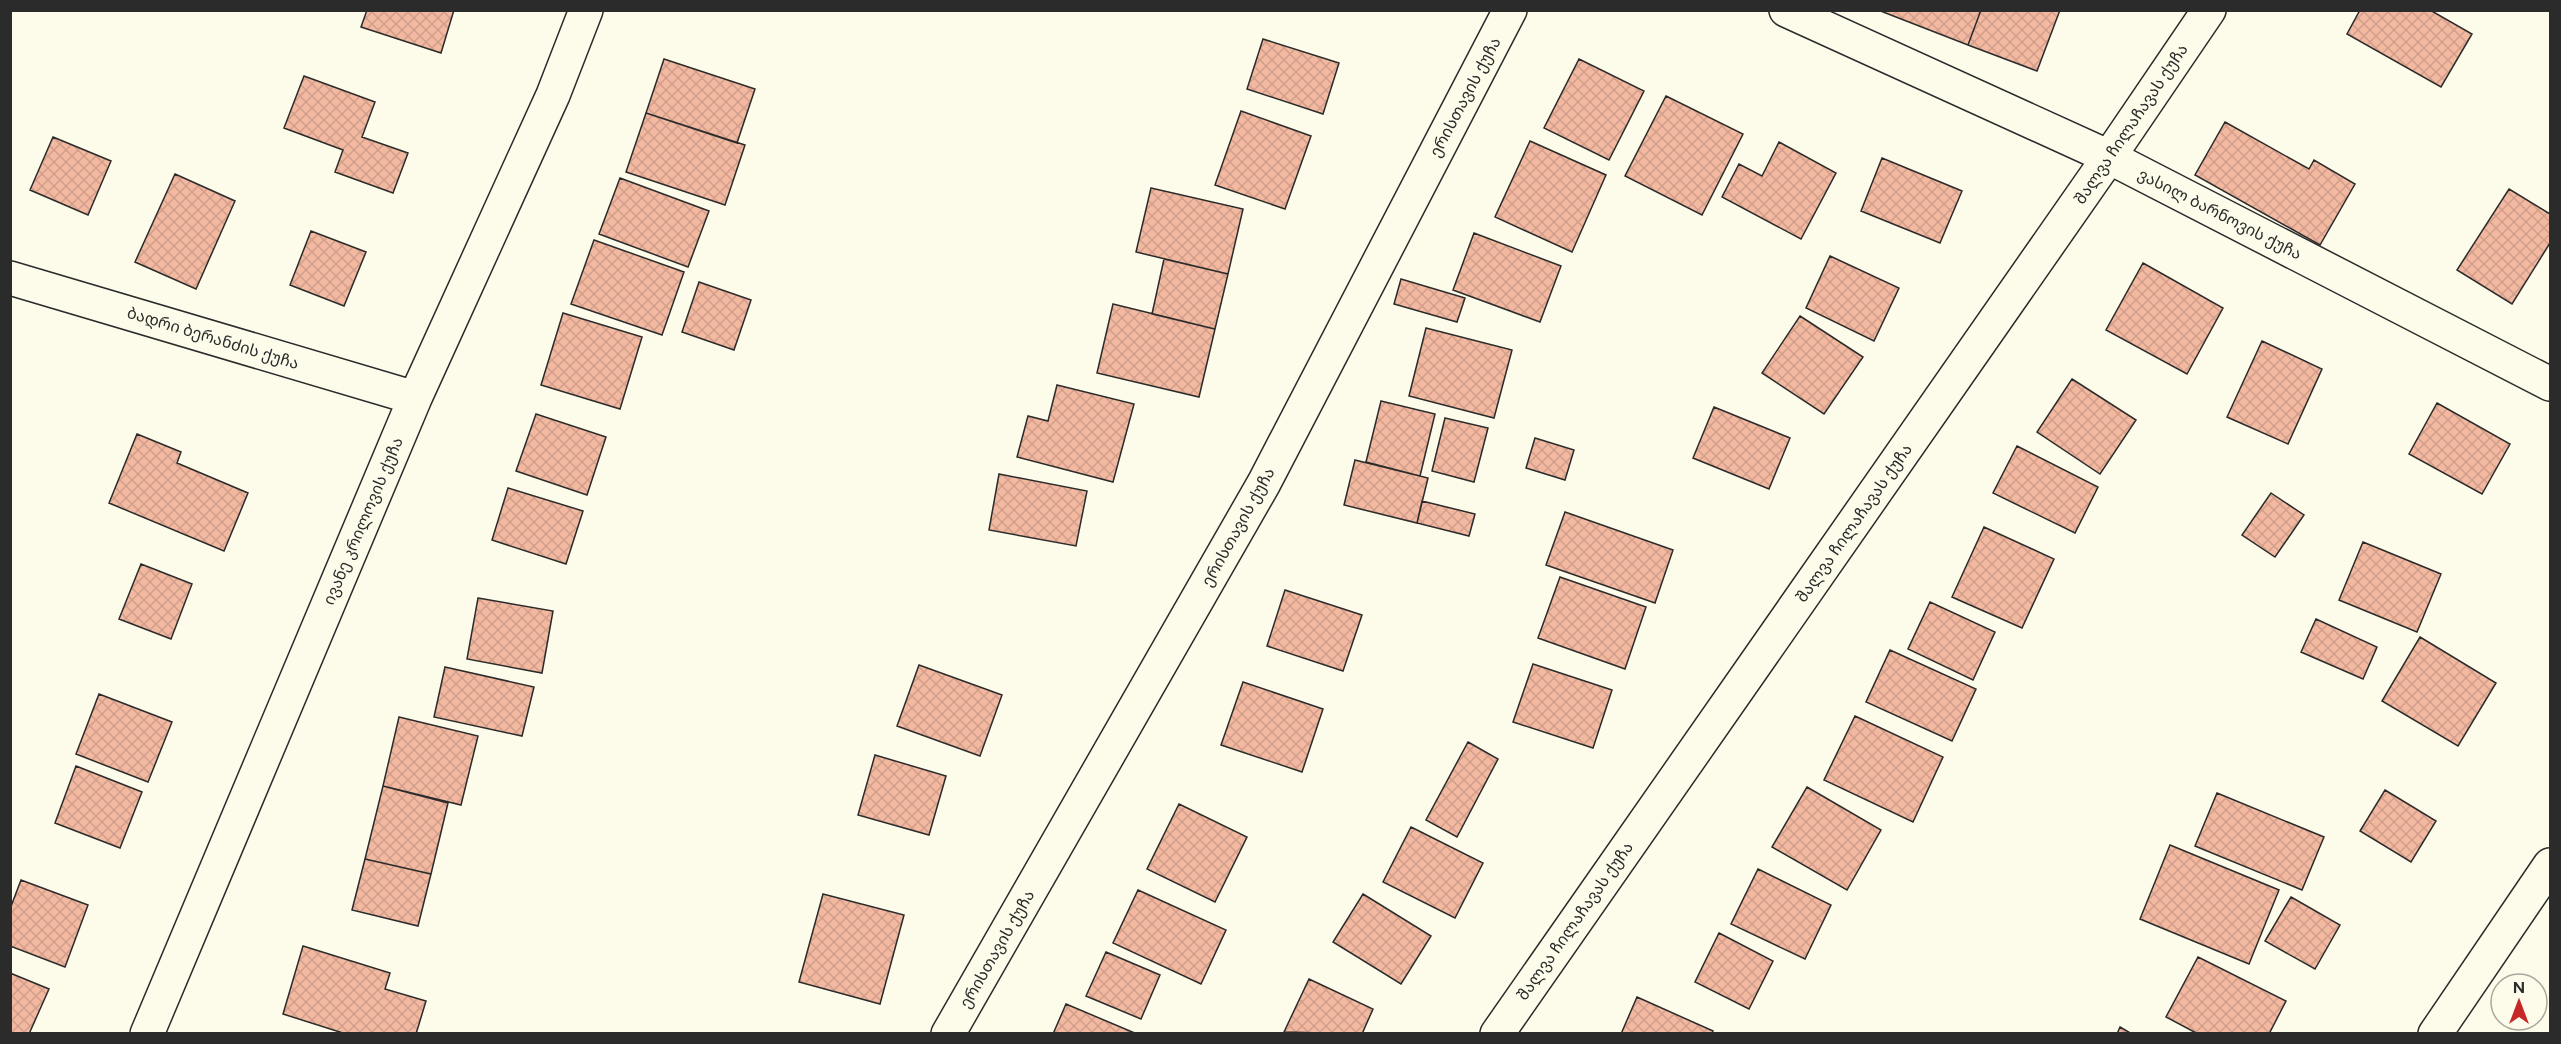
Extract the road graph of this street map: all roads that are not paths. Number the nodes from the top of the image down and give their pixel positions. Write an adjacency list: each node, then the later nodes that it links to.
1 (586, 10): 8 (main road, ივანე კრილოვის ქუჩა)
2 (1510, 10): 11 (main road, ერისთავის ქუჩა)
3 (1786, 10): 5 (main road, ვასილ ბარნოვის ქუჩა)
4 (2209, 10): 5 (main road, შალვა ჩილაჩავას ქუჩა)
5 (2109, 157): 7 (main road, ვასილ ბარნოვის ქუჩა); 12 (main road, შალვა ჩილაჩავას ქუჩა)
6 (10, 278): 8 (main road, ბადრი ბერანძის ქუჩა)
7 (2550, 384)
8 (415, 398): 10 (main road, ივანე კრილოვის ქუჩა)
9 (2550, 865): 13 (main road)
10 (147, 1034)
11 (948, 1034)
12 (1497, 1034)
13 (2435, 1034)

